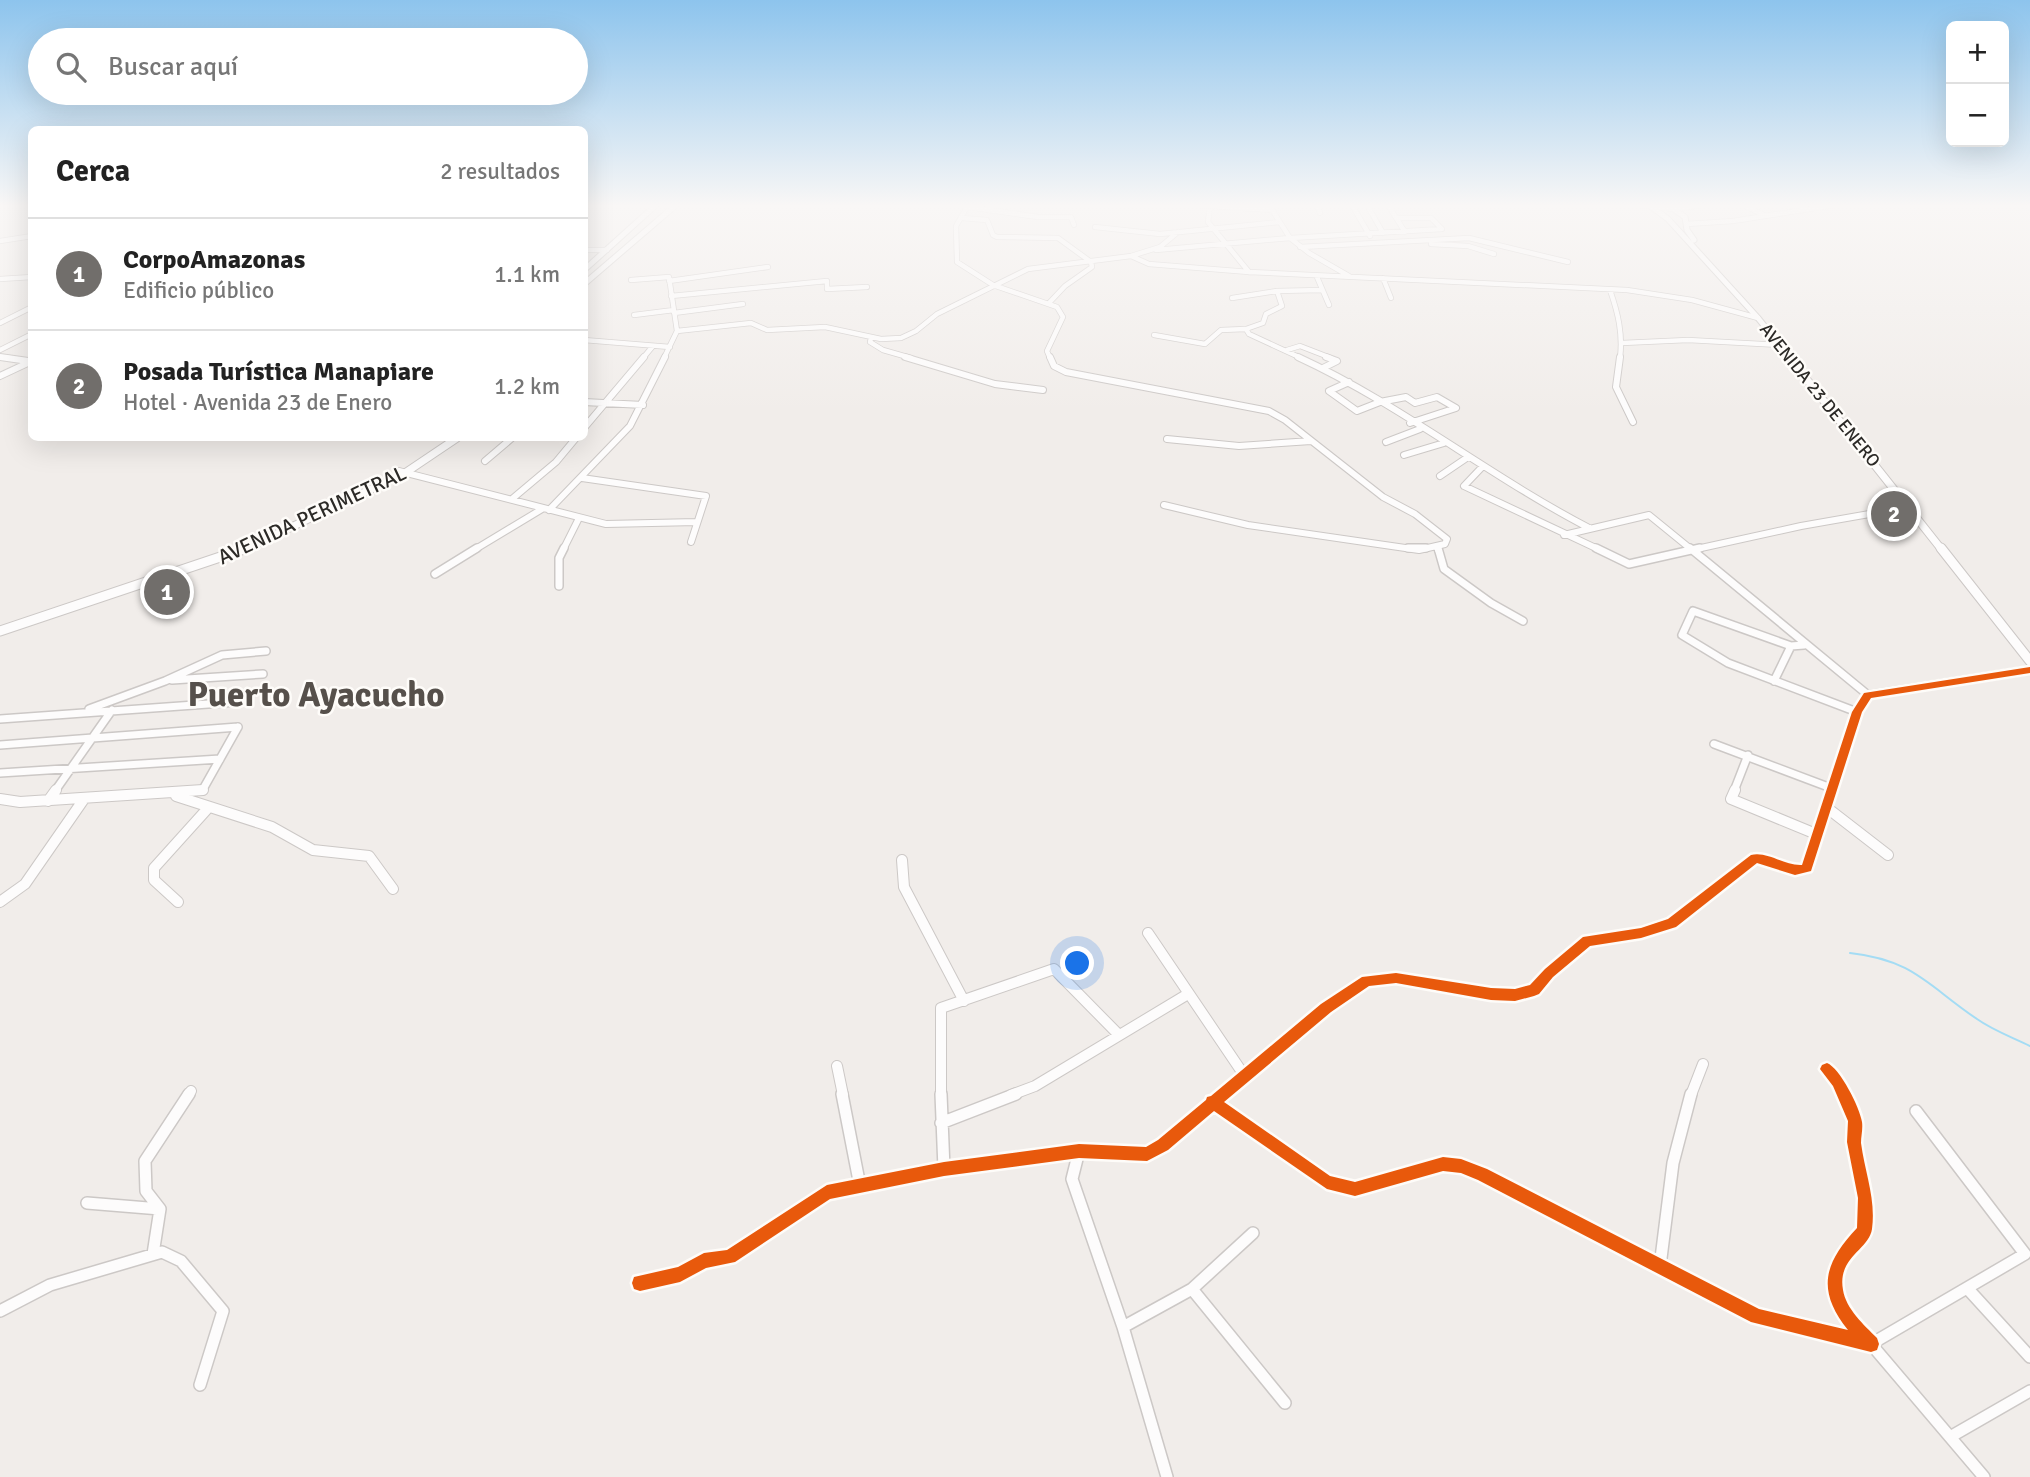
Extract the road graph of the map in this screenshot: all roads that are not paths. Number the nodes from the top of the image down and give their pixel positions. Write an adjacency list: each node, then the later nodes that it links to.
1 (596, 274): 13 (main road)
2 (719, 274): 19 (street)
3 (970, 274): 21 (street)
4 (1016, 274): 21 (street)
5 (1082, 274): 28 (street)
6 (1282, 274): 10 (street)
7 (1345, 274): 14 (street)
8 (1718, 274): 36 (main road, AVENIDA 23 DE ENERO)
9 (1724, 274): 101 (main road, AVENIDA 23 DE ENERO)
10 (1317, 276): 14 (street); 22 (street)
11 (28, 277): 16 (street)
12 (588, 277): 13 (street)
13 (592, 277): 17 (main road)
14 (1350, 277): 15 (street)
15 (1383, 278): 23 (street); 27 (street)
16 (0, 279)
17 (588, 280)
18 (631, 280): 19 (street)
19 (669, 281): 25 (street)
20 (867, 287): 25 (street)
21 (995, 287): 28 (street); 42 (street)
22 (1321, 290): 24 (street); 30 (street)
23 (1610, 290): 36 (street); 44 (street)
24 (1277, 291): 26 (street); 38 (street)
25 (671, 296): 32 (street)
26 (1232, 298)
27 (1391, 298)
28 (1049, 303): 72 (street)
29 (743, 304): 32 (street)
30 (1329, 305)
31 (28, 309): 35 (street)
32 (674, 312): 34 (street); 39 (street)
33 (0, 314): 35 (street)
34 (634, 315)
35 (14, 316): 37 (street)
36 (1758, 318): 45 (main road, AVENIDA 23 DE ENERO)
37 (0, 323)
38 (1246, 330): 40 (street); 49 (street)
39 (677, 331): 42 (street); 47 (street)
40 (1154, 335)
41 (28, 336): 48 (street)
42 (871, 338): 56 (street)
43 (588, 340): 46 (street)
44 (1622, 343): 45 (street); 63 (street)
45 (1780, 345): 84 (main road, AVENIDA 23 DE ENERO)
46 (653, 346): 47 (street); 59 (street)
47 (670, 347): 61 (street)
48 (0, 350)
49 (1287, 350): 53 (street); 53 (street)
50 (0, 357): 51 (street)
51 (28, 362)
52 (28, 363): 54 (street)
53 (1323, 369): 55 (street)
54 (0, 377)
55 (1349, 382): 58 (street); 58 (street)
56 (1043, 390)
57 (588, 402): 59 (street)
58 (1380, 402): 60 (street); 65 (street)
59 (605, 403): 61 (street); 64 (street)
60 (1415, 403): 62 (street); 62 (street)
61 (643, 405): 81 (street)
62 (1434, 416): 65 (street)
63 (1633, 422)
64 (588, 423)
65 (1410, 423): 66 (street)
66 (1420, 429): 73 (street); 74 (street)
67 (1167, 439): 72 (street)
68 (445, 441): 79 (main road, AVENIDA PERIMETRAL)
69 (452, 441): 79 (main road, AVENIDA PERIMETRAL)
70 (508, 441): 77 (street)
71 (574, 441): 82 (street)
72 (1311, 441): 91 (street)
73 (1385, 442)
74 (1444, 443): 75 (street); 76 (street)
75 (1404, 455)
76 (1468, 457): 78 (street); 80 (street)
77 (485, 461)
78 (1483, 466): 88 (street); 89 (street)
79 (402, 472): 82 (street); 96 (main road, AVENIDA PERIMETRAL); 97 (main road, AVENIDA PERIMETRAL)
80 (1440, 476)
81 (582, 478): 85 (street); 87 (street)
82 (512, 499): 85 (street)
83 (1164, 505): 91 (street)
84 (1909, 507): 92 (street); 102 (main road, AVENIDA 23 DE ENERO)
85 (545, 510): 86 (street); 93 (street)
86 (579, 519): 87 (street); 94 (street)
87 (697, 522): 90 (street)
88 (1590, 527): 89 (street); 92 (street)
89 (1564, 535): 92 (street)
90 (691, 542)
91 (1437, 546): 95 (street)
92 (1692, 550): 98 (street)
93 (435, 574)
94 (559, 586)
95 (1523, 621)
96 (0, 624)
97 (0, 631)
98 (1804, 645): 99 (street); 107 (street)
99 (1791, 646): 106 (street); 106 (street)
100 (266, 651): 105 (street)
101 (2030, 652)
102 (2030, 661)
103 (2030, 670): 107 (street)
104 (263, 674): 105 (street)
105 (165, 681): 111 (street)
106 (1774, 681): 110 (street)
107 (1868, 695): 110 (street)
108 (236, 702): 109 (street)
109 (112, 710): 111 (street); 113 (street)
110 (1857, 712): 120 (street)
111 (79, 713): 112 (street)
112 (0, 719)
113 (93, 738): 115 (street); 117 (street); 118 (street)
114 (1714, 744): 116 (street)
115 (0, 745)
116 (1748, 755): 120 (street); 127 (street)
117 (220, 760): 118 (street); 121 (street)
118 (70, 769): 119 (street); 124 (street)
119 (0, 774)
120 (1831, 788): 126 (street)
121 (170, 793): 123 (street); 125 (street)
122 (0, 799): 124 (street)
123 (84, 799): 124 (street); 131 (street)
124 (48, 801)
125 (209, 807): 130 (street); 132 (street)
126 (1826, 807): 127 (street); 128 (street)
127 (1816, 834): 140 (street)
128 (1888, 855)
129 (902, 860): 135 (street)
130 (393, 889)
131 (0, 902)
132 (178, 902)
133 (1149, 933): 134 (street)
134 (1188, 994): 136 (street); 140 (street)
135 (964, 1001): 136 (street); 144 (street)
136 (1118, 1034): 144 (street)
137 (1703, 1064): 152 (street)
138 (837, 1066): 147 (street)
139 (1827, 1069): 158 (street)
140 (1244, 1074): 142 (street)
141 (191, 1091): 149 (street)
142 (1212, 1102): 145 (street); 152 (street)
143 (1916, 1111): 154 (street)
144 (941, 1123): 146 (street)
145 (1079, 1151): 146 (street); 157 (street)
146 (944, 1170): 147 (street)
147 (860, 1186): 153 (street)
148 (87, 1203): 149 (street)
149 (160, 1209): 151 (street)
150 (1253, 1233): 155 (street)
151 (153, 1254): 156 (street); 160 (street)
152 (1660, 1266): 158 (street)
153 (640, 1283)
154 (1967, 1288): 158 (street); 159 (street)
155 (1192, 1289): 157 (street); 162 (street)
156 (0, 1311)
157 (1123, 1327): 164 (street)
158 (1871, 1343): 163 (street)
159 (2030, 1357)
160 (200, 1385)
161 (2030, 1391): 163 (street)
162 (1285, 1403)
163 (1950, 1437): 165 (street)
164 (1167, 1477)
165 (1984, 1477)

